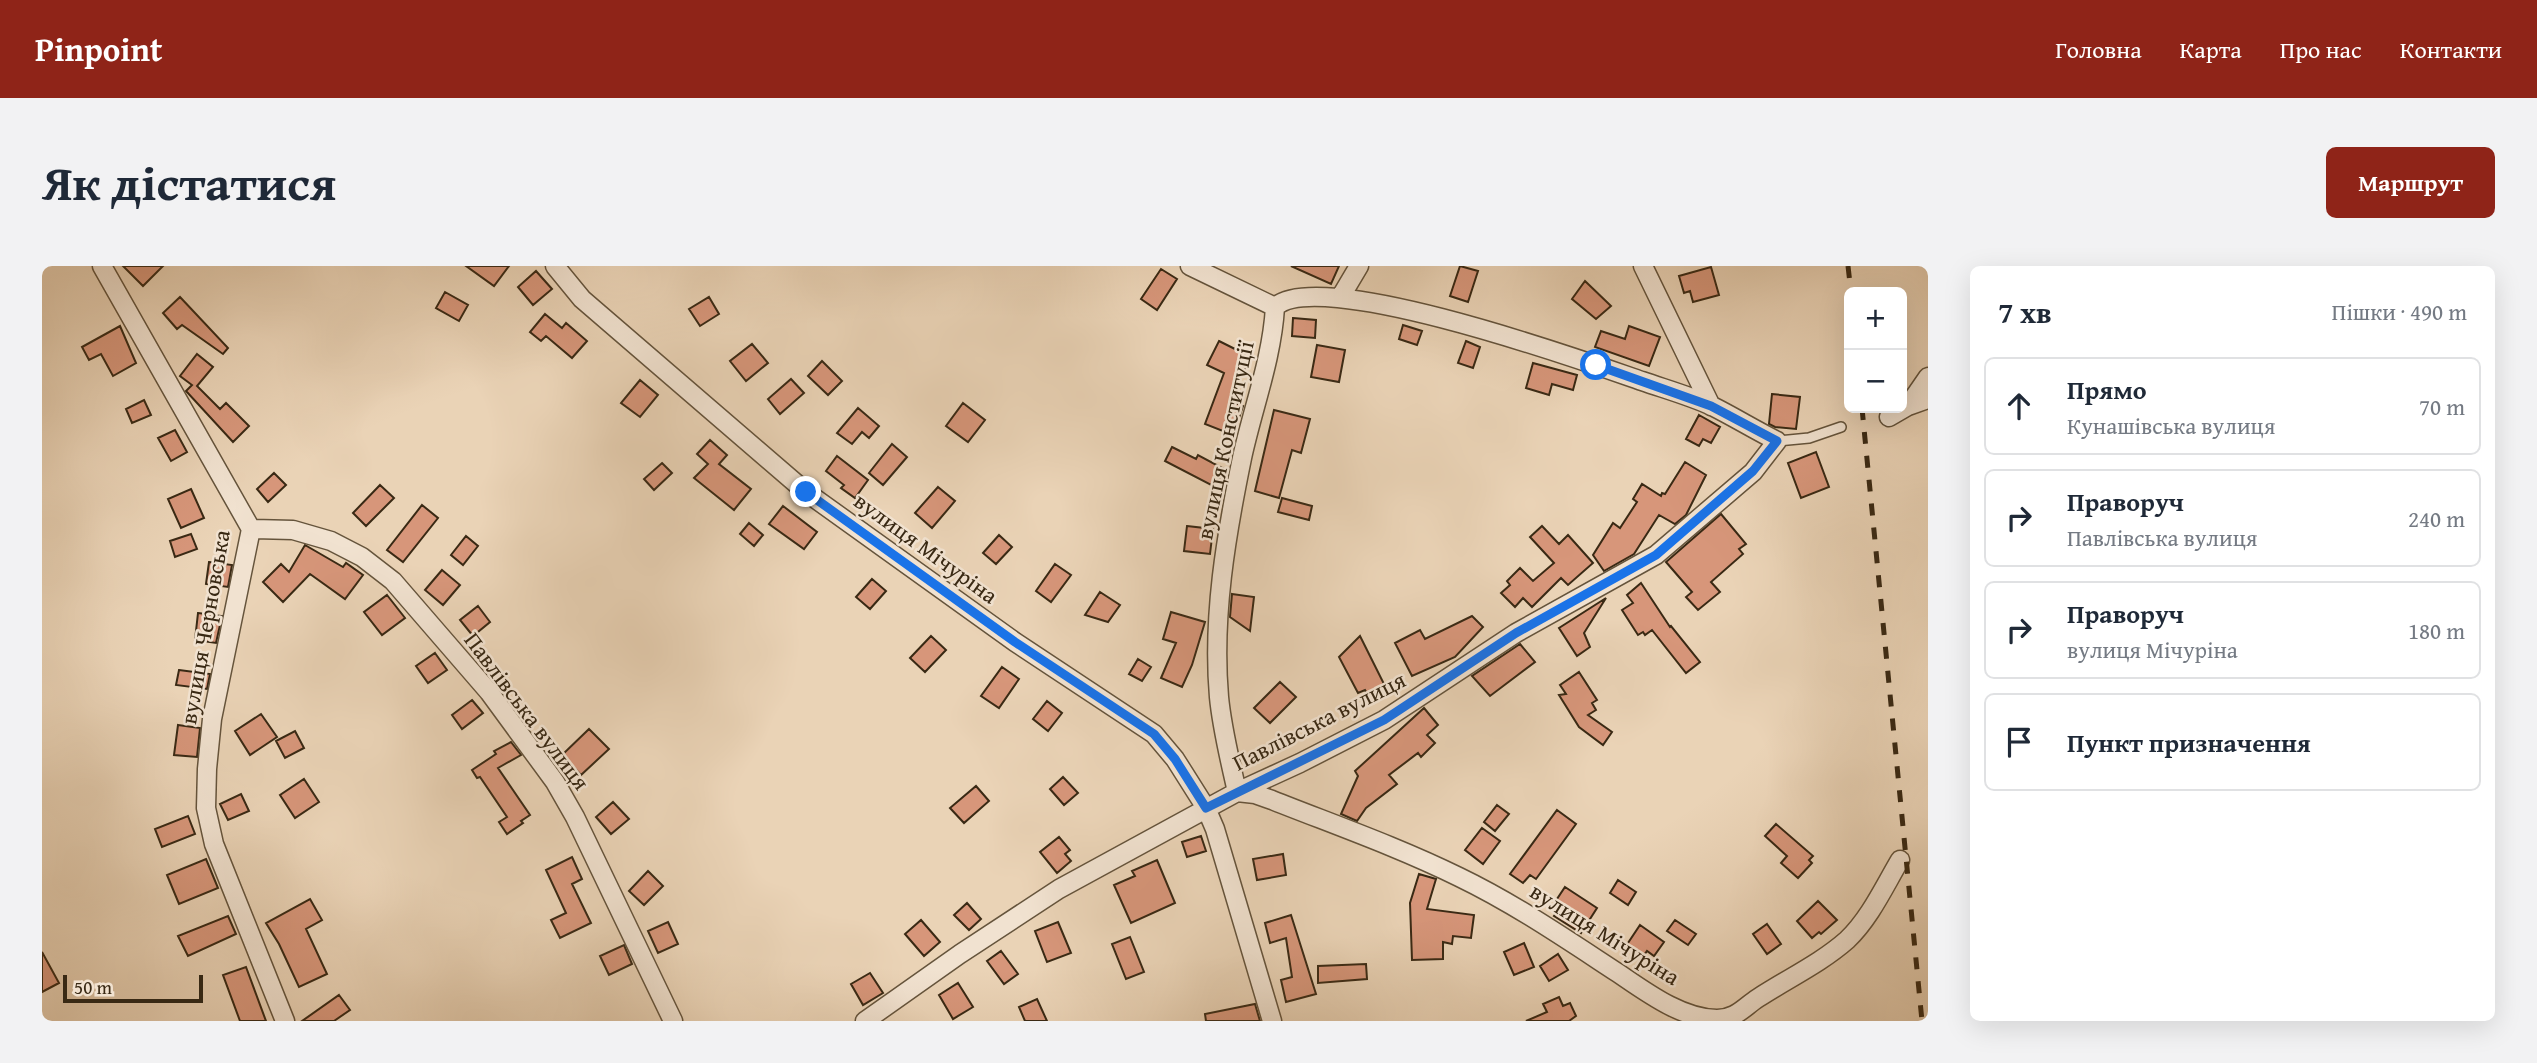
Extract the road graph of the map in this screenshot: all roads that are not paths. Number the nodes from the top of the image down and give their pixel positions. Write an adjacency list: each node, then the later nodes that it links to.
1 (102, 266): 15 (street, вулиця Черновська)
2 (555, 266): 17 (street, вулиця Мічуріна)
3 (1190, 266): 7 (street)
4 (1359, 266): 6 (street)
5 (1643, 266): 10 (street)
6 (1340, 298): 7 (street); 10 (street)
7 (1275, 307): 16 (street, вулиця Конституції)
8 (1928, 377): 11 (street)
9 (1928, 399): 11 (street)
10 (1711, 406): 14 (street)
11 (1908, 406): 12 (street)
12 (1889, 418)
13 (1841, 427): 14 (lane)
14 (1777, 441): 16 (street, Павлівська вулиця)
15 (251, 529): 21 (street, вулиця Черновська); 22 (street, Павлівська вулиця)
16 (1237, 792): 17 (street, Павлівська вулиця); 20 (street, вулиця Мічуріна)
17 (1206, 808): 23 (street, Павлівська вулиця); 24 (street)
18 (1900, 860): 19 (street, вулиця Мічуріна)
19 (1738, 1017): 20 (street, вулиця Мічуріна)
20 (1716, 1020)
21 (285, 1021)
22 (673, 1021)
23 (865, 1021)
24 (1272, 1021)

